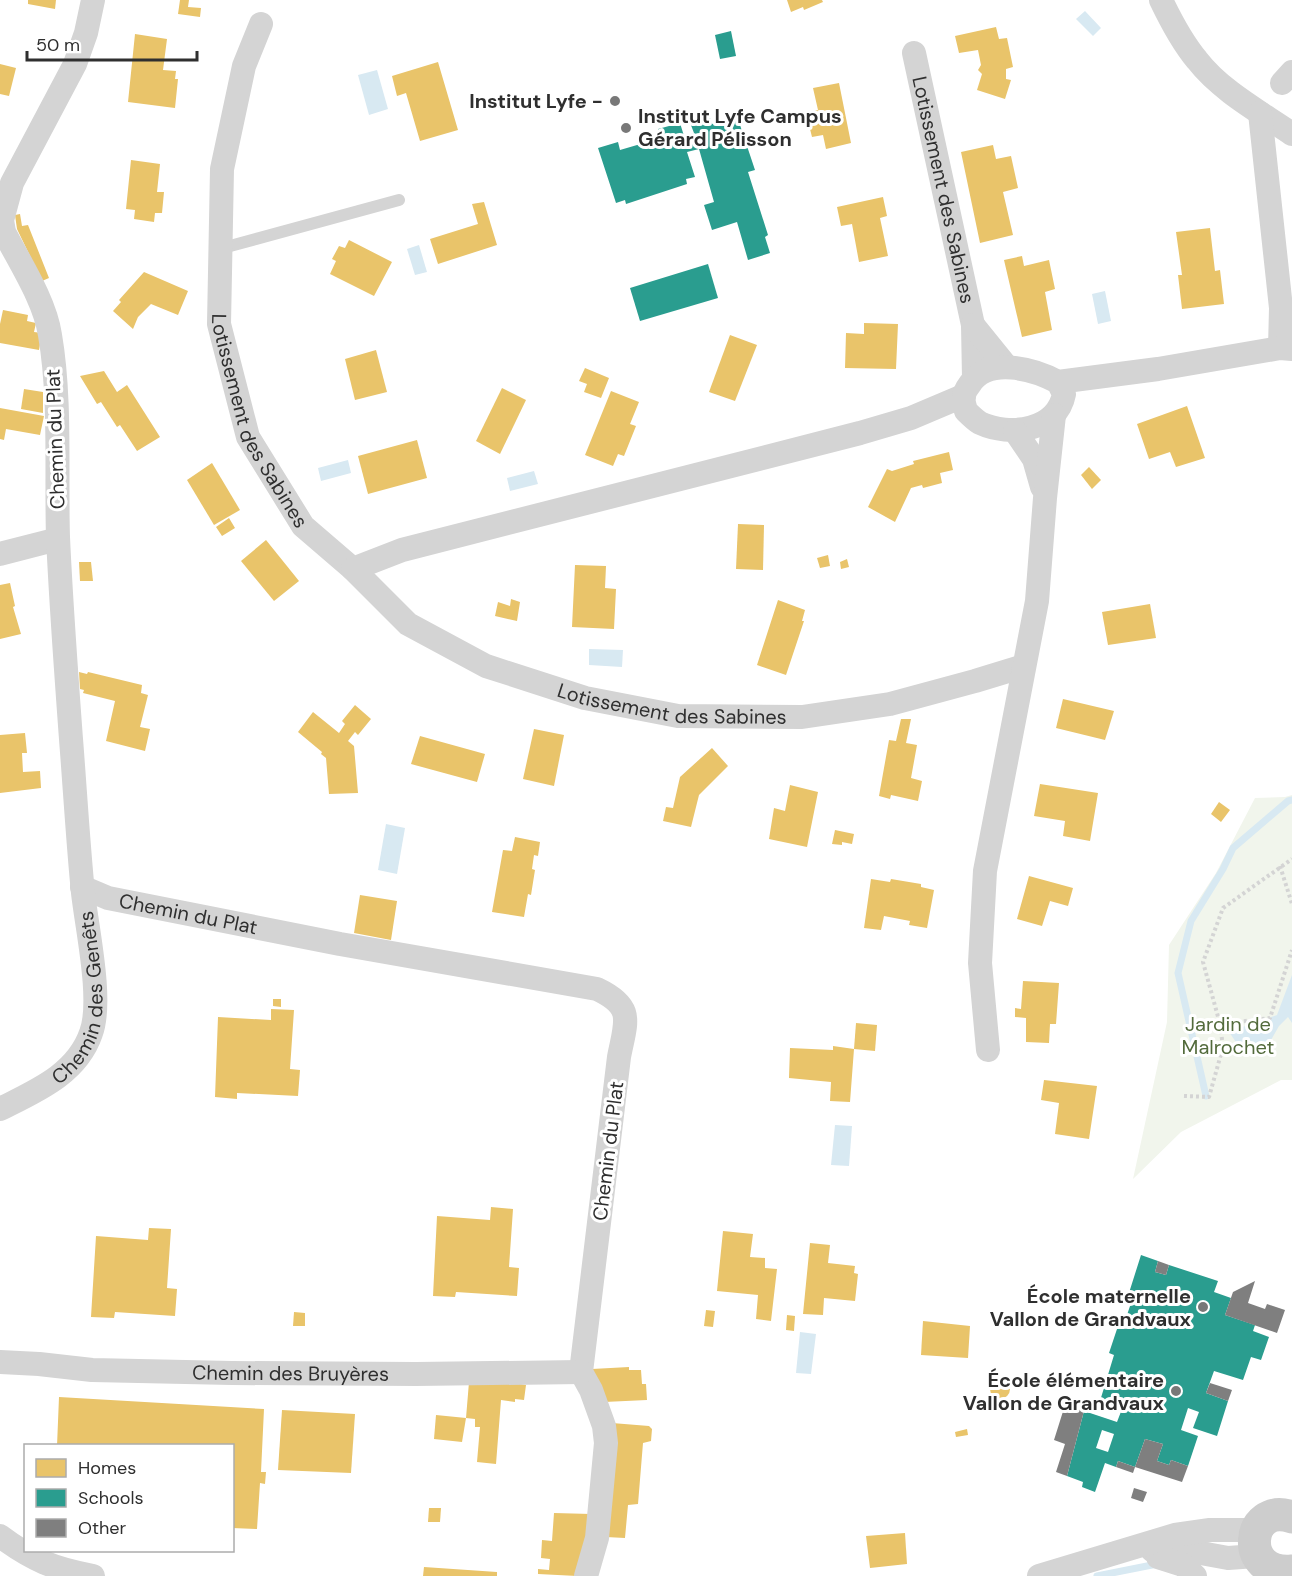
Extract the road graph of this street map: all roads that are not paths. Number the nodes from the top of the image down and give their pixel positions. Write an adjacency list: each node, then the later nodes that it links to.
1 (93, 0): 16 (street, Chemin du Plat)
2 (1161, 0): 5 (street)
3 (261, 24): 8 (street, Lotissement des Sabines)
4 (914, 52): 9 (street, Lotissement des Sabines)
5 (1260, 112): 6 (street); 10 (street)
6 (1292, 134)
7 (399, 200): 8 (lane)
8 (219, 249): 18 (street, Lotissement des Sabines)
9 (973, 325): 11 (street, Lotissement des Sabines); 12 (street, Lotissement des Sabines)
10 (1286, 348): 13 (street)
11 (1007, 367): 12 (street); 13 (street)
12 (968, 395): 14 (street); 18 (street)
13 (1058, 401): 14 (street); 15 (street)
14 (1015, 431): 15 (street)
15 (1045, 498): 19 (street)
16 (58, 539): 17 (street); 20 (street, Chemin du Plat)
17 (0, 554)
18 (353, 569): 19 (street, Lotissement des Sabines)
19 (1024, 666): 21 (street)
20 (82, 887): 22 (street, Chemin des Genêts); 24 (street, Chemin du Plat)
21 (988, 1050)
22 (0, 1109)
23 (0, 1362): 24 (street, Chemin des Bruyères)
24 (581, 1372): 33 (street)
25 (1291, 1513): 30 (main road)
26 (0, 1536): 27 (street)
27 (24, 1552)
28 (25, 1552): 32 (street)
29 (1117, 1554): 30 (street); 34 (street); 35 (street)
30 (1253, 1556): 31 (main road)
31 (1292, 1574)
32 (93, 1576)
33 (586, 1576)
34 (1039, 1576)
35 (1195, 1576)

